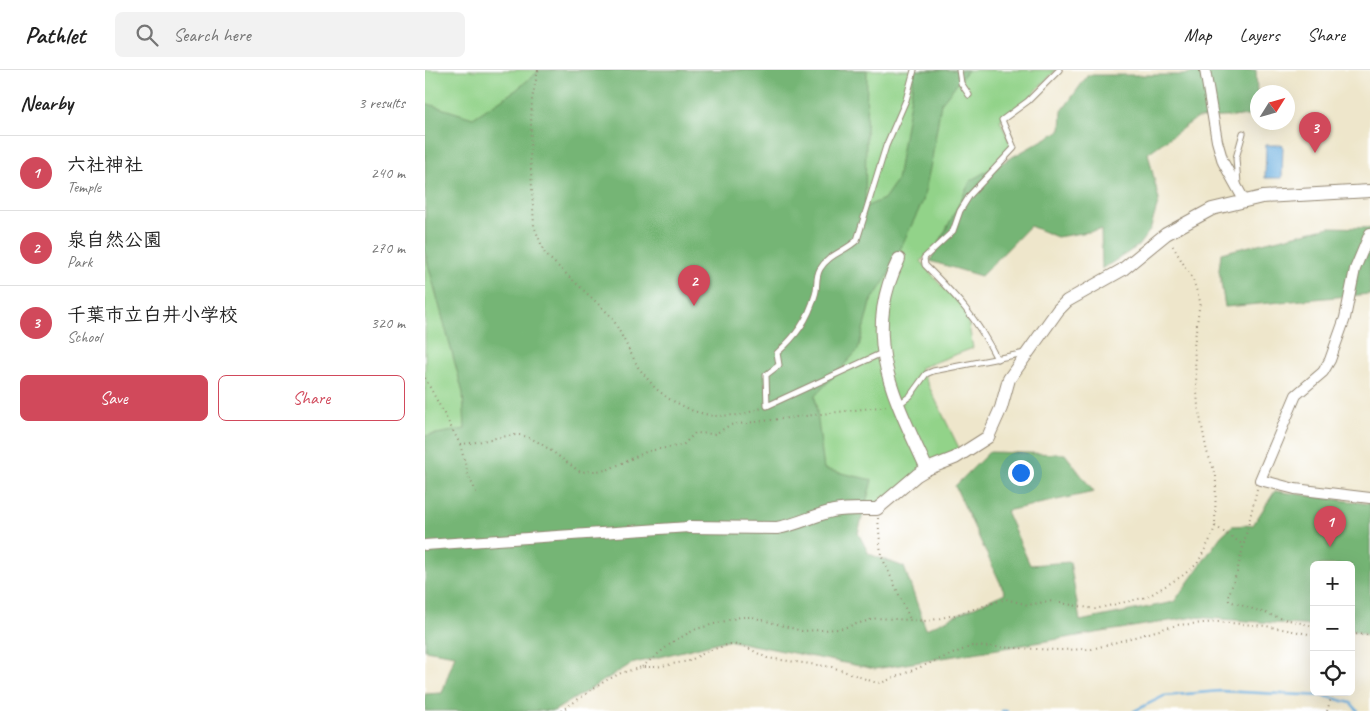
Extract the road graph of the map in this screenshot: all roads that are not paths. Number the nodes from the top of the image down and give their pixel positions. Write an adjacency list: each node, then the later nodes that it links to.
1 (914, 70): 11 (lane)
2 (959, 70): 5 (lane)
3 (1059, 70): 13 (lane)
4 (1205, 70): 8 (street)
5 (969, 95)
6 (1243, 133): 8 (lane)
7 (1370, 191): 8 (street)
8 (1242, 195): 12 (street)
9 (1370, 233): 16 (street)
10 (899, 259): 11 (street)
11 (882, 353): 14 (street)
12 (1027, 353): 13 (lane); 15 (street)
13 (997, 359): 14 (lane)
14 (897, 405): 15 (street)
15 (927, 468): 17 (street)
16 (1370, 498)
17 (689, 526): 18 (street)
18 (425, 545)

